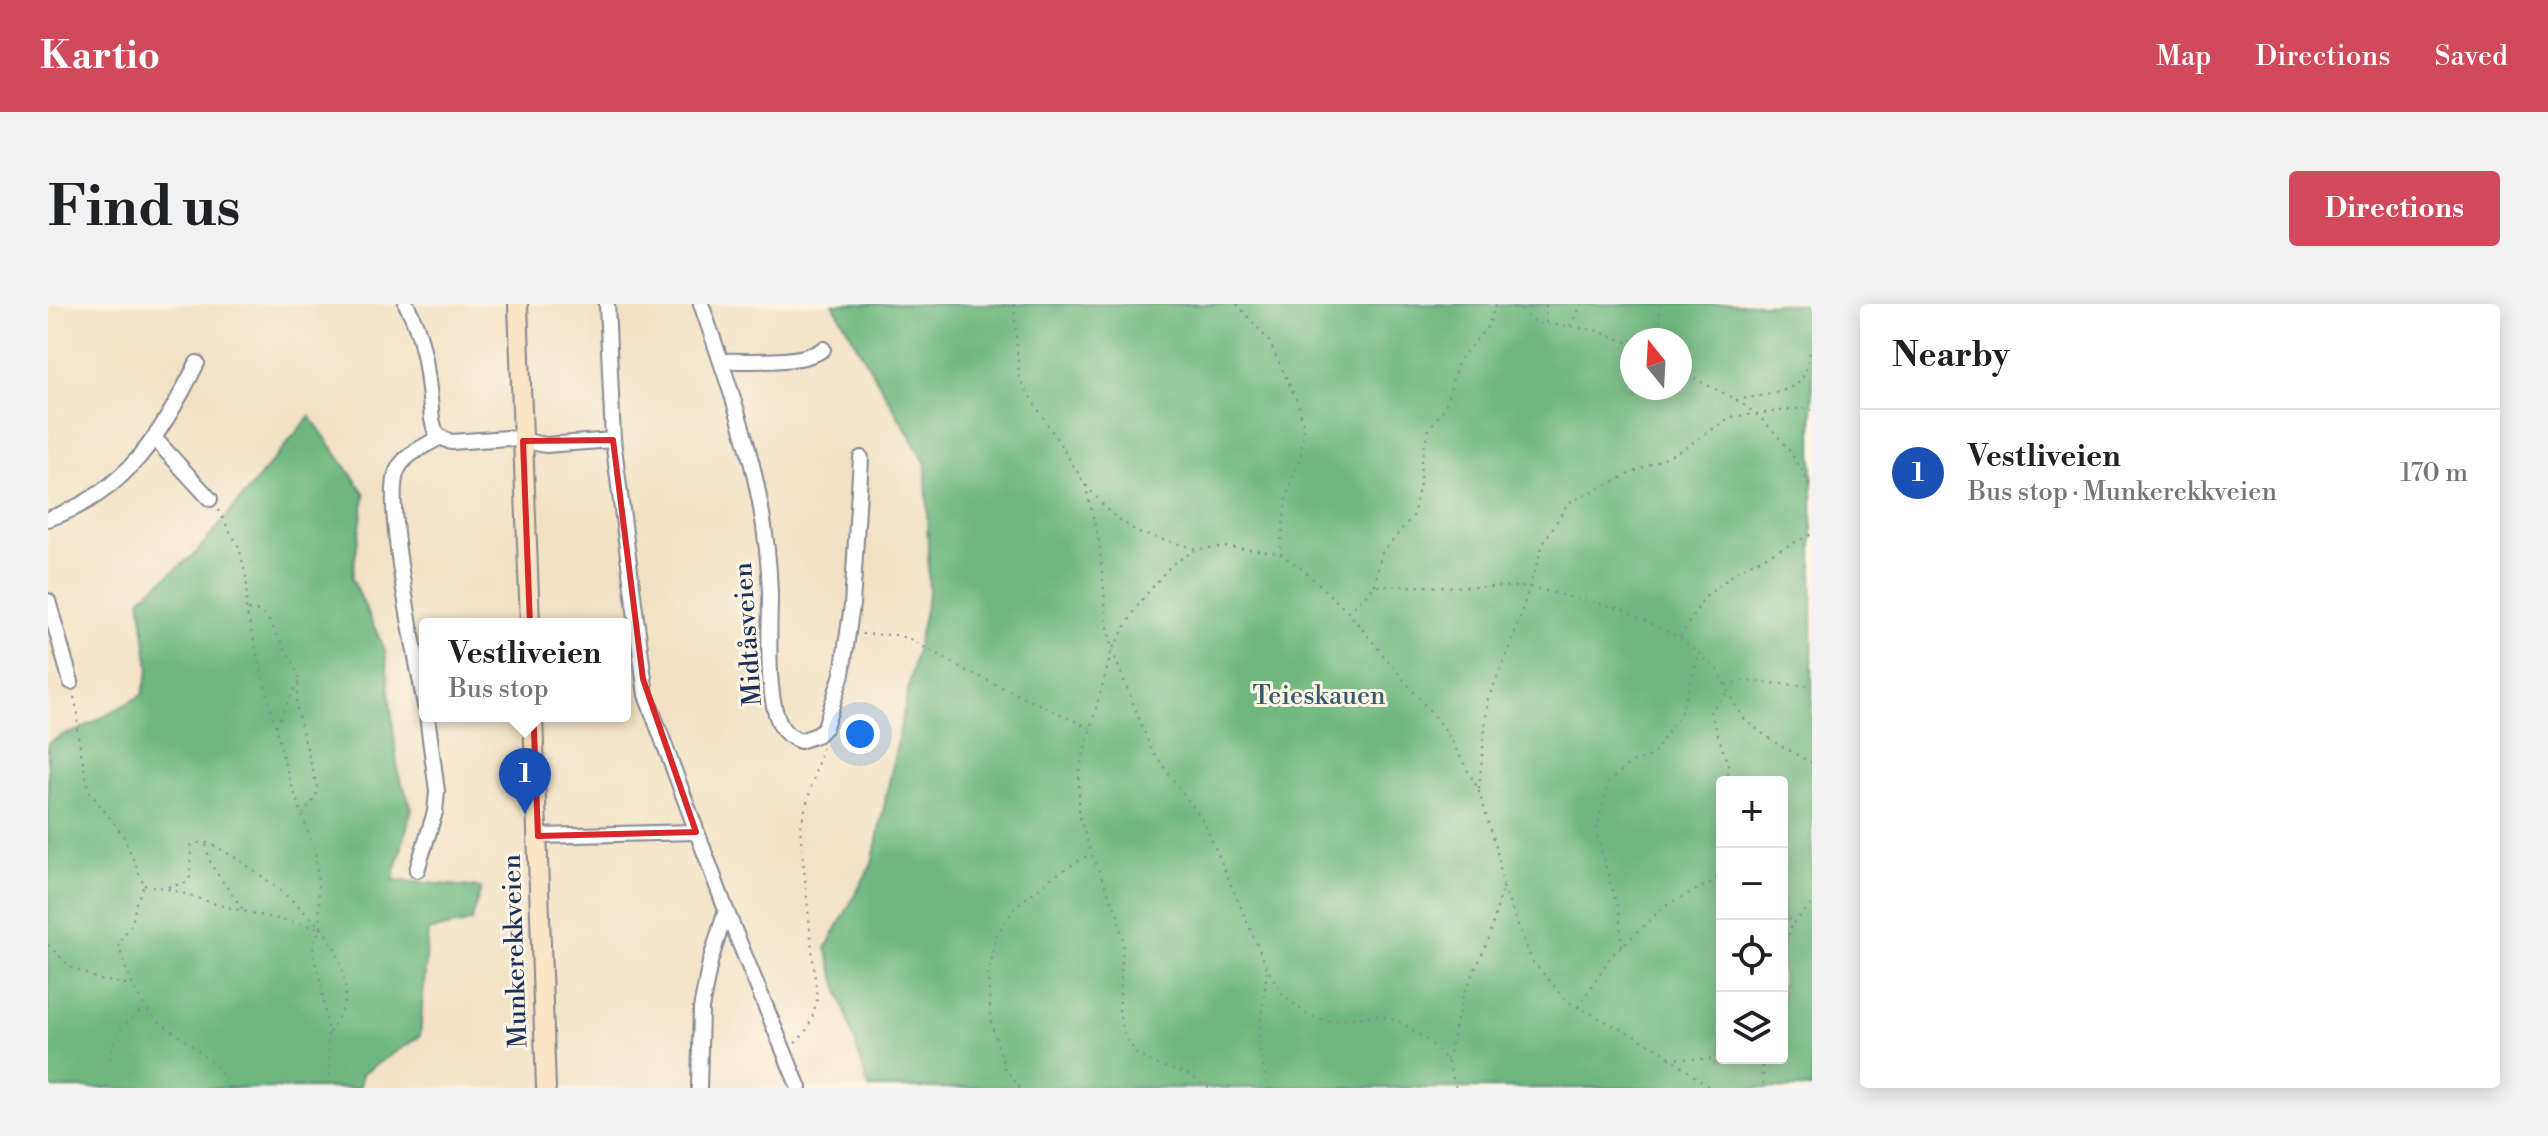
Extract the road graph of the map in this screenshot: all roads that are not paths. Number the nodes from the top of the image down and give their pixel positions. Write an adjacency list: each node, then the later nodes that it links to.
1 (406, 304): 8 (street)
2 (518, 304): 11 (main road)
3 (607, 304): 10 (street)
4 (701, 304): 6 (street, Midtåsveien)
5 (823, 349): 6 (street)
6 (721, 361): 12 (street, Midtåsveien)
7 (197, 363): 9 (street)
8 (440, 437): 11 (street); 17 (street)
9 (155, 439): 13 (street); 14 (street)
10 (613, 440): 11 (street); 21 (street)
11 (523, 441): 16 (main road)
12 (861, 458)
13 (210, 499)
14 (48, 519)
15 (48, 601): 18 (street)
16 (530, 618)
17 (419, 669)
18 (71, 682)
19 (428, 722): 23 (street)
20 (533, 722): 22 (main road, Munkerekkveien)
21 (696, 832): 22 (street); 24 (street)
22 (538, 836): 25 (main road, Munkerekkveien)
23 (417, 870)
24 (726, 910): 26 (street); 27 (street)
25 (546, 1088)
26 (699, 1088)
27 (799, 1088)

